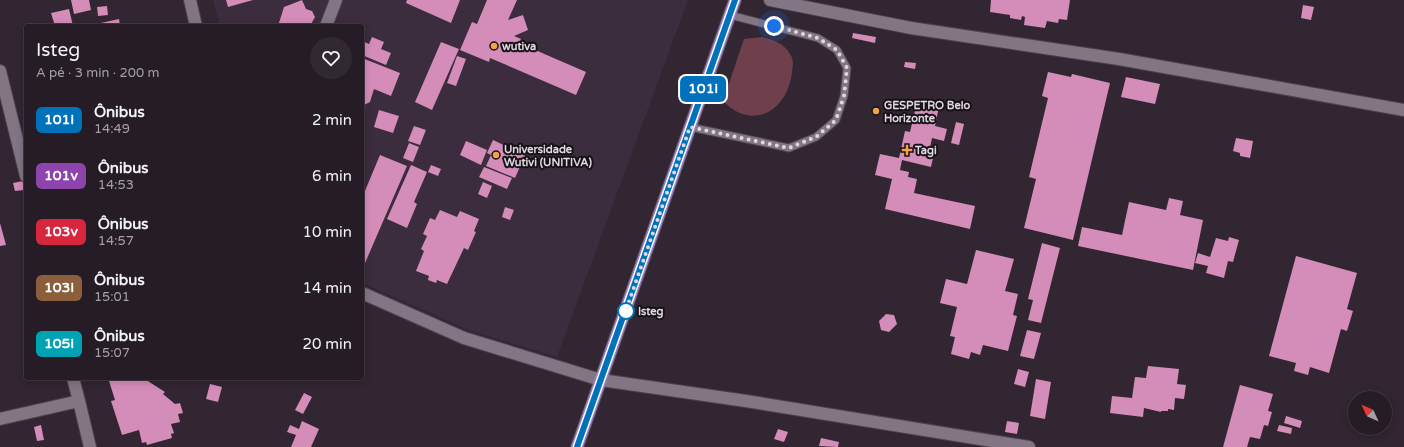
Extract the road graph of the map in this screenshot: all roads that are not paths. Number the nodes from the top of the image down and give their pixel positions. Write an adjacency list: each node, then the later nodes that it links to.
1 (190, 0): 6 (street)
2 (336, 0): 7 (street)
3 (735, 0): 5 (main road)
4 (770, 0): 9 (street)
5 (730, 15): 10 (main road); 10 (lane)
6 (196, 24)
7 (327, 24)
8 (0, 71): 11 (street)
9 (1404, 110)
10 (690, 127): 14 (main road)
11 (24, 168)
12 (364, 294): 14 (street)
13 (74, 380): 15 (street)
14 (600, 380): 18 (main road); 19 (street)
15 (79, 401): 16 (street); 17 (street)
16 (0, 419)
17 (90, 447)
18 (577, 447)
19 (1029, 447)

